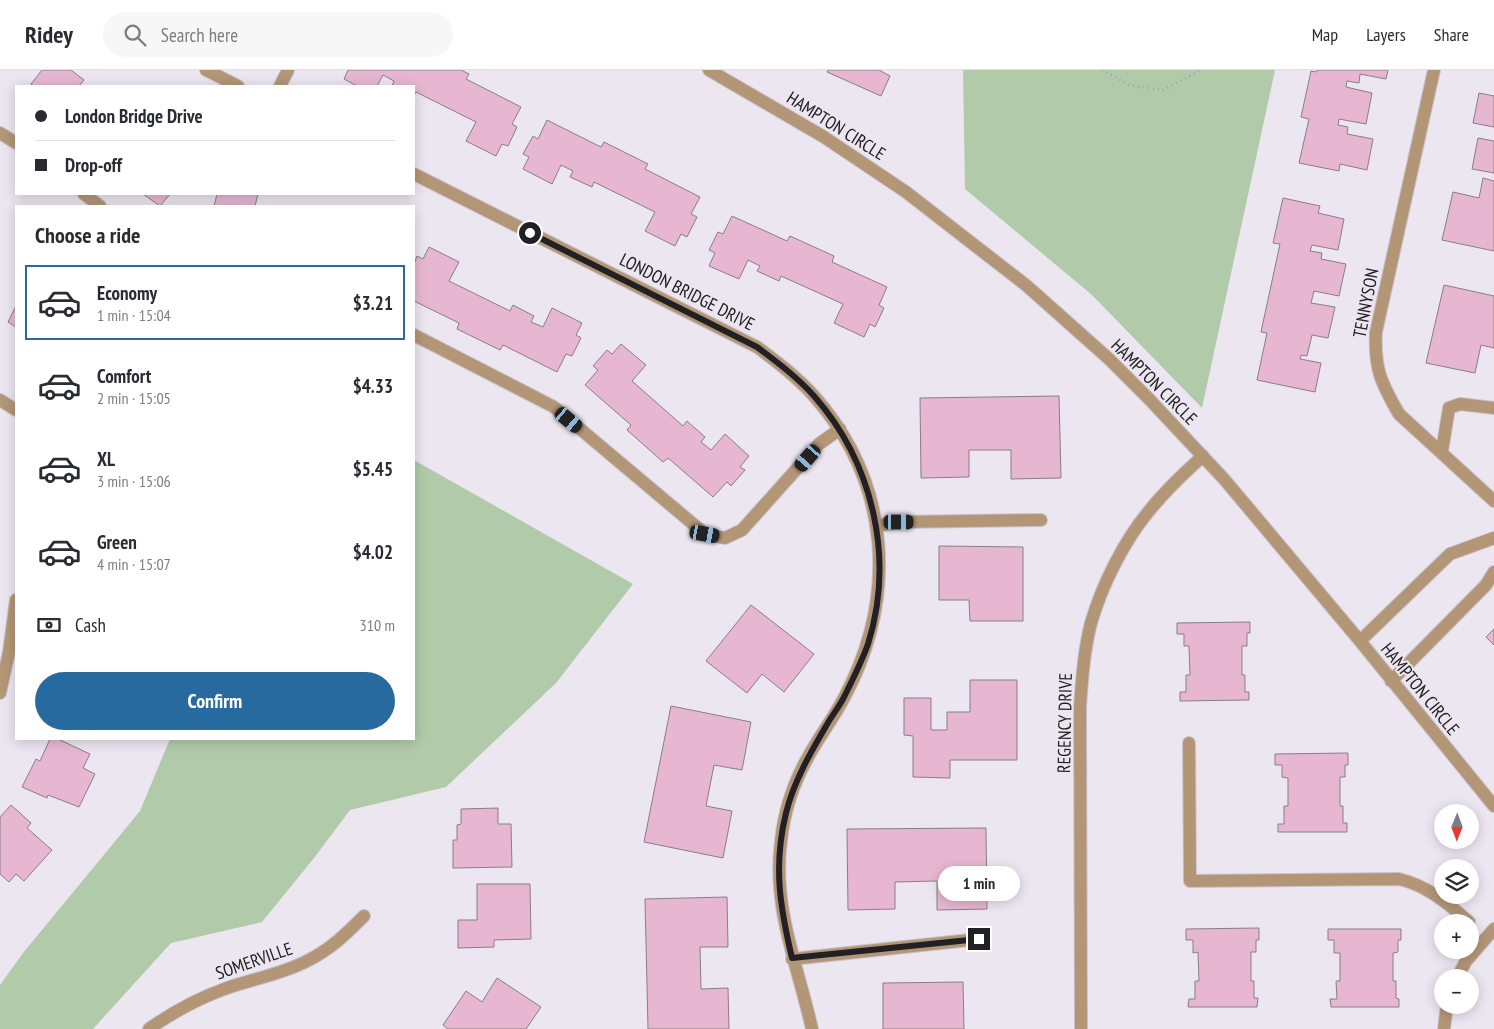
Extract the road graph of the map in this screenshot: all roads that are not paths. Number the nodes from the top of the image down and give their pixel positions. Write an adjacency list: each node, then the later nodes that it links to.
1 (206, 70): 5 (street)
2 (288, 70): 6 (street)
3 (1434, 70): 17 (street, TENNYSON)
4 (713, 71): 18 (street, HAMPTON CIRCLE)
5 (236, 85)
6 (280, 85)
7 (0, 133): 8 (street)
8 (15, 142)
9 (415, 175): 16 (street, LONDON BRIDGE DRIVE)
10 (85, 195): 11 (street)
11 (99, 205)
12 (415, 336): 16 (street)
13 (0, 400): 15 (street)
14 (1494, 408): 17 (street)
15 (15, 409)
16 (840, 429): 21 (street, LONDON BRIDGE DRIVE)
17 (1442, 451): 19 (street, TENNYSON)
18 (1203, 456): 25 (street, HAMPTON CIRCLE); 40 (street, REGENCY DRIVE)
19 (1494, 501)
20 (1041, 520): 21 (street)
21 (876, 526): 35 (street, LONDON BRIDGE DRIVE)
22 (1494, 538): 25 (street)
23 (1494, 572): 26 (street)
24 (15, 607): 27 (street)
25 (1360, 641): 26 (street, HAMPTON CIRCLE)
26 (1391, 681): 29 (street, HAMPTON CIRCLE)
27 (0, 693)
28 (1189, 743): 30 (street)
29 (1494, 806)
30 (1459, 914)
31 (364, 916): 38 (street, SOMERVILLE)
32 (1479, 928): 33 (street)
33 (1491, 934): 36 (street)
34 (979, 939): 35 (street)
35 (792, 958): 39 (street, LONDON BRIDGE DRIVE)
36 (1462, 969)
37 (1446, 1014): 41 (street)
38 (149, 1029)
39 (812, 1029)
40 (1082, 1029)
41 (1444, 1029)

